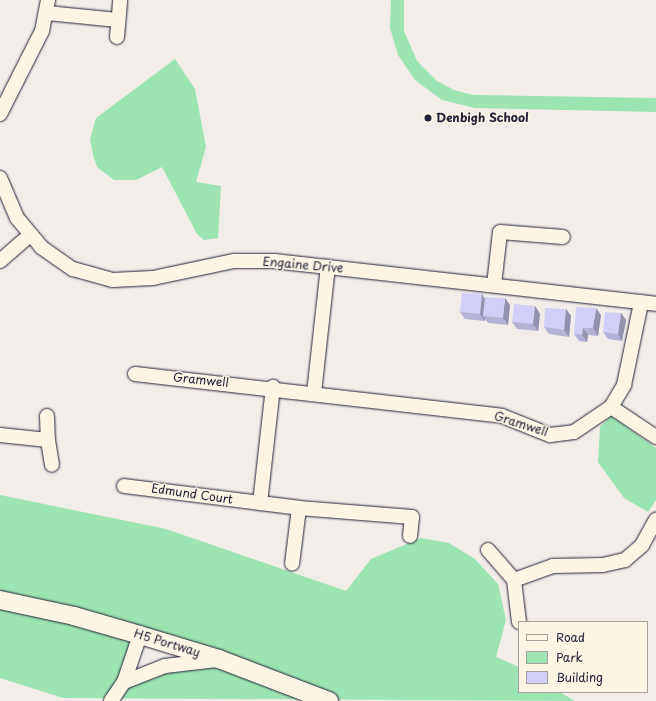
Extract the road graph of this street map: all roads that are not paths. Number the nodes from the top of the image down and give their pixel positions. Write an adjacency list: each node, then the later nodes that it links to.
1 (120, 2): 3 (street)
2 (48, 6): 3 (street); 5 (street)
3 (118, 20): 4 (street)
4 (117, 37)
5 (0, 114)
6 (0, 178): 7 (street, Engaine Drive)
7 (30, 235): 9 (street); 10 (street, Engaine Drive)
8 (563, 237): 11 (street)
9 (0, 261)
10 (328, 267): 11 (street, Engaine Drive); 16 (street)
11 (494, 285): 12 (street, Engaine Drive)
12 (641, 303): 13 (street, Engaine Drive); 17 (street, Gramwell)
13 (656, 304)
14 (136, 374): 15 (street, Gramwell)
15 (273, 388): 16 (street, Gramwell); 24 (street)
16 (314, 393): 17 (street, Gramwell)
17 (611, 407): 20 (street)
18 (47, 416): 21 (street)
19 (0, 435): 21 (street)
20 (656, 437)
21 (48, 440): 22 (street)
22 (52, 465)
23 (124, 486): 24 (street, Edmund Court)
24 (260, 503): 25 (street, Edmund Court)
25 (299, 508): 27 (street, Edmund Court); 29 (street)
26 (656, 520): 30 (street)
27 (410, 536)
28 (488, 550): 30 (street)
29 (292, 564)
30 (514, 580): 32 (street)
31 (0, 600): 33 (street, H5 Portway)
32 (519, 621)
33 (140, 635): 34 (street, H5 Portway); 35 (street)
34 (219, 660): 35 (street); 37 (street, H5 Portway)
35 (124, 682): 36 (street)
36 (111, 701)
37 (329, 701)

